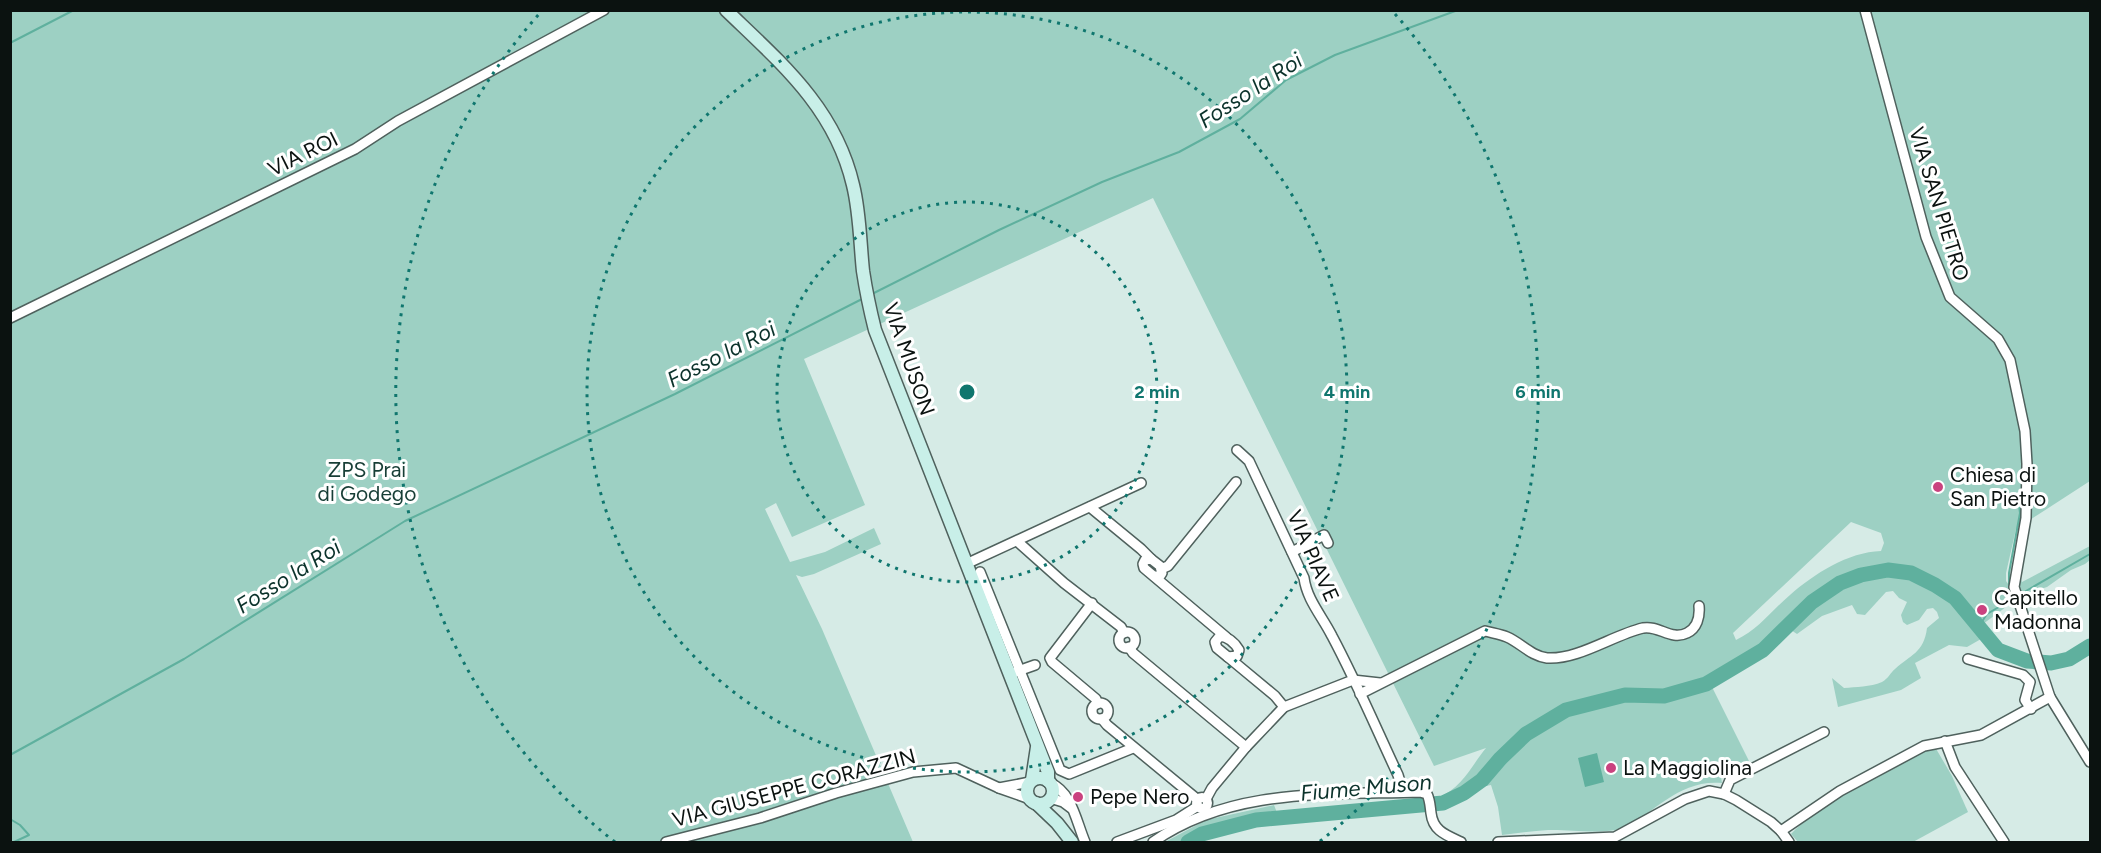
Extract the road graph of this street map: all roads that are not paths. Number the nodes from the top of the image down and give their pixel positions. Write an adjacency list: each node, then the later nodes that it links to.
1 (604, 10): 4 (street, VIA ROI)
2 (726, 10): 12 (main road, VIA MUSON)
3 (1864, 10): 26 (street, VIA SAN PIETRO)
4 (10, 318)
5 (1237, 450): 11 (street, VIA PIAVE)
6 (1236, 482): 14 (street)
7 (1141, 483): 8 (street)
8 (1090, 507): 9 (street); 14 (street)
9 (1017, 541): 12 (street); 16 (street)
10 (1328, 543): 11 (street)
11 (1292, 552): 23 (street, VIA PIAVE)
12 (966, 564): 15 (main road, VIA MUSON)
13 (980, 572): 15 (street)
14 (1159, 576): 18 (street)
15 (985, 598): 22 (main road, VIA MUSON)
16 (1092, 603): 21 (street); 33 (street)
17 (1699, 606): 24 (street)
18 (1219, 635): 19 (street); 19 (street)
19 (1234, 659): 27 (street)
20 (1968, 659): 28 (street)
21 (1050, 660): 22 (street); 32 (street)
22 (1014, 672): 31 (main road, VIA MUSON); 32 (street)
23 (1353, 680): 24 (street); 25 (street, VIA PIAVE); 27 (street)
24 (1381, 682): 25 (street)
25 (1360, 694): 38 (street, VIA PIAVE)
26 (2050, 697): 28 (street); 34 (street, VIA SAN PIETRO)
27 (1284, 707): 33 (street)
28 (2031, 709): 30 (street)
29 (1824, 732): 39 (street)
30 (1945, 741): 45 (street); 55 (street)
31 (1037, 743): 35 (main road, VIA MUSON); 36 (main road, VIA MUSON)
32 (1133, 747): 42 (street)
33 (1246, 747): 42 (street)
34 (2091, 762)
35 (1031, 781): 36 (main road); 37 (street); 41 (main road, VIA MUSON)
36 (1049, 782): 40 (main road, VIA MUSON); 43 (street)
37 (999, 788): 41 (street, VIA GIUSEPPE CORAZZIN); 47 (street, VIA GIUSEPPE CORAZZIN)
38 (1403, 792): 51 (street); 52 (street)
39 (1724, 794): 45 (street); 46 (street)
40 (1050, 799): 41 (main road); 43 (street); 44 (main road, VIA MUSON)
41 (1033, 801): 44 (main road, VIA MUSON)
42 (1200, 802): 50 (street)
43 (1071, 808): 49 (street)
44 (1057, 823): 48 (main road, VIA MUSON)
45 (1780, 831): 54 (street)
46 (1584, 840): 53 (street)
47 (666, 843)
48 (1072, 843)
49 (1085, 843)
50 (1117, 843)
51 (1153, 843)
52 (1461, 843)
53 (1498, 843)
54 (1789, 843)
55 (2004, 843)

